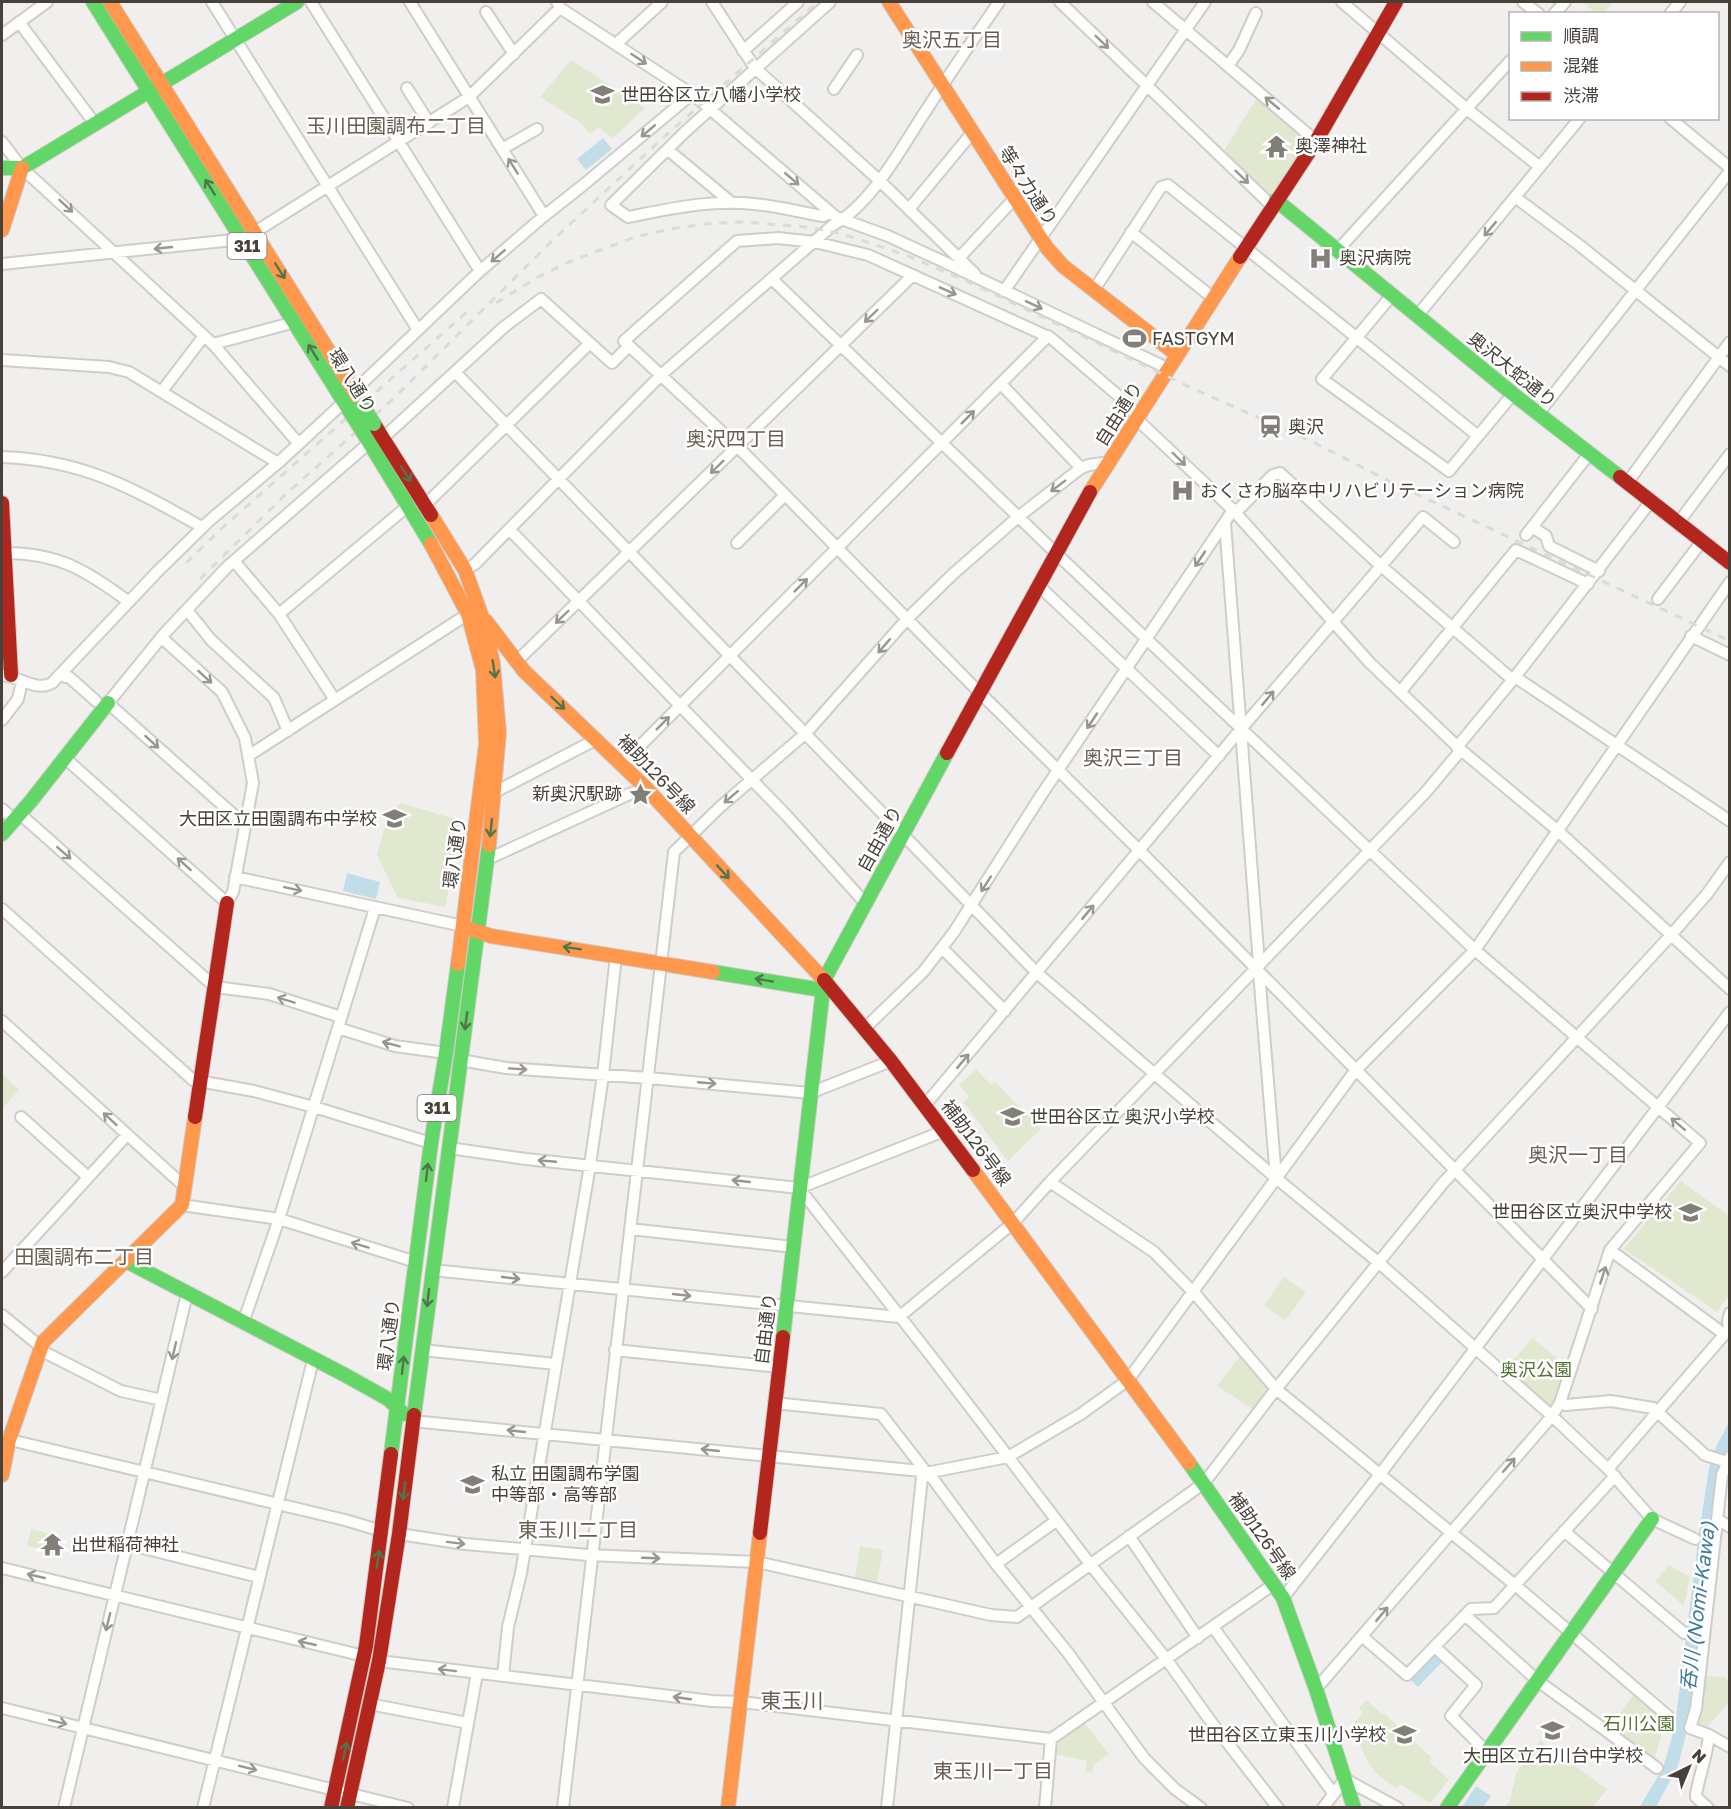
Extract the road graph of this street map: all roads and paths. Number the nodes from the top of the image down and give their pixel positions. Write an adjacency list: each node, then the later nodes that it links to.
1 (47, 2): 24 (street)
2 (93, 2): 41 (main road, 環八通り / 311)
3 (110, 2): 36 (main road, 環八通り / 311)
4 (212, 2): 28 (street)
5 (297, 2): 28 (main road)
6 (311, 2): 54 (street)
7 (411, 2): 43 (street)
8 (662, 2): 29 (street)
9 (712, 2): 30 (street)
10 (798, 2): 30 (street)
11 (830, 2): 35 (street)
12 (889, 2): 38 (main road, 等々力通り)
13 (999, 2): 38 (street)
14 (1060, 2): 37 (street, one-way to 37)
15 (1153, 2): 25 (street)
16 (1205, 2): 25 (street)
17 (1342, 2): 26 (street)
18 (1396, 2): 26 (main road, 自由通り)
19 (1523, 2): 22 (street)
20 (559, 5): 29 (street); 31 (street)
21 (486, 12): 31 (street)
22 (1536, 12)
23 (1256, 14): 34 (street)
24 (19, 22): 27 (street); 49 (street)
25 (1185, 30): 34 (street); 37 (street)
26 (1378, 32): 45 (street); 53 (main road, 自由通り)
27 (2, 35)
28 (234, 39): 36 (main road); 62 (street)
29 (616, 44): 42 (street, one-way to 42)
30 (743, 51): 35 (street)
31 (514, 54): 43 (street)
32 (857, 55): 40 (street)
33 (1509, 62): 45 (street)
34 (1227, 66): 53 (street, one-way to 34)
35 (755, 68): 44 (street); 61 (street)
36 (161, 83): 41 (main road); 73 (main road, 環八通り / 311)
37 (1147, 85): 66 (street, one-way to 66); 74 (street)
38 (942, 86): 51 (main road, 等々力通り); 61 (street)
39 (407, 87): 48 (street)
40 (834, 89)
41 (149, 90): 49 (main road); 73 (main road, 環八通り / 311, one-way to 41)
42 (687, 91): 44 (street); 69 (street, one-way to 69)
43 (470, 97): 48 (street); 55 (street)
44 (710, 109): 56 (street); 68 (street, one-way to 68)
45 (1467, 109): 57 (street); 77 (street)
46 (1578, 120): 57 (street)
47 (1672, 120): 60 (street)
48 (429, 123): 54 (street)
49 (94, 124): 59 (main road)
50 (537, 129): 55 (street)
51 (972, 133): 64 (main road, 等々力通り); 67 (street)
52 (2, 141): 59 (street)
53 (1316, 141): 66 (main road, 自由通り)
54 (398, 142): 62 (street); 81 (street)
55 (502, 149): 69 (street, one-way to 55)
56 (668, 150): 65 (street); 65 (street)
57 (1540, 167): 63 (street)
58 (2, 168): 59 (main road)
59 (22, 168): 71 (main road); 78 (street, one-way to 78)
60 (1730, 170): 86 (street)
61 (880, 182): 67 (street); 70 (street)
62 (327, 186): 73 (street); 92 (street)
63 (1515, 197): 86 (street); 90 (street, one-way to 90)
64 (1014, 199): 74 (main road, 等々力通り); 79 (street)
65 (732, 203): 68 (street)
66 (1274, 203): 76 (main road, 自由通り); 77 (main road, 奥沢大蛇通り)
67 (909, 209): 79 (street)
68 (831, 213): 70 (street)
69 (544, 216): 81 (street, one-way to 81)
70 (842, 221): 75 (street); 84 (street)
71 (2, 230)
72 (1131, 232): 76 (street); 85 (street); 89 (street)
73 (249, 236): 78 (street, one-way to 78); 91 (main road, 環八通り / 311); 111 (main road, 環八通り / 311, one-way to 111)
74 (1040, 239): 85 (main road, 等々力通り); 87 (street)
75 (815, 242): 82 (street); 83 (street); 100 (street)
76 (1246, 248): 89 (main road, 自由通り); 95 (street)
77 (1338, 250): 88 (main road, 奥沢大蛇通り)
78 (116, 252): 80 (street); 93 (street)
79 (959, 258): 84 (street)
80 (2, 264)
81 (480, 271): 92 (street)
82 (913, 275): 94 (street, one-way to 94); 99 (street, one-way to 99)
83 (772, 279): 99 (street); 107 (street)
84 (981, 281): 87 (street)
85 (1094, 290): 101 (main road, 等々力通り)
86 (1634, 290): 102 (street); 113 (street)
87 (1004, 291): 105 (street, one-way to 105)
88 (1392, 296): 90 (main road, 奥沢大蛇通り); 95 (street)
89 (1213, 298): 101 (main road, 自由通り)
90 (1417, 316): 110 (main road, 奥沢大蛇通り)
91 (295, 322): 98 (street); 112 (main road, 環八通り / 311, one-way to 91)
92 (418, 330): 111 (street)
93 (204, 336): 98 (street); 109 (street)
94 (1048, 336): 108 (street); 114 (street)
95 (1357, 338): 116 (street); 116 (street)
96 (1730, 342): 102 (street)
97 (590, 343): 100 (street); 106 (street); 115 (street)
98 (213, 344): 120 (street)
99 (841, 345): 119 (street); 121 (street)
100 (629, 346): 107 (street)
101 (1176, 354): 105 (main road, 自由通り)
102 (1719, 358): 104 (street); 129 (street)
103 (2, 360): 109 (street)
104 (1730, 366)
105 (1167, 368): 114 (main road, 自由通り)
106 (455, 372): 115 (street); 117 (street)
107 (661, 375): 121 (street); 128 (street)
108 (1000, 384): 119 (street, one-way to 108); 127 (street)
109 (162, 391): 126 (street)
110 (1513, 394): 113 (main road, 奥沢大蛇通り); 116 (street)
111 (357, 396): 117 (main road, 環八通り / 311, bridge)
112 (347, 406): 118 (main road, 環八通り / 311, bridge); 120 (street)
113 (1538, 414): 122 (main road, 奥沢大蛇通り)
114 (1139, 417): 125 (main road, 自由通り); 135 (street, one-way to 135)
115 (507, 425): 128 (street); 133 (street)
116 (1478, 436)
117 (383, 438): 133 (main road, 環八通り / 311, one-way to 133)
118 (367, 439): 134 (main road, 環八通り / 311); 148 (street)
119 (942, 443): 136 (street); 144 (street)
120 (299, 444): 126 (street)
121 (738, 447): 130 (street); 145 (street, one-way to 145)
122 (1589, 454): 129 (main road, 奥沢大蛇通り); 152 (street)
123 (1730, 454): 138 (street)
124 (2, 457): 139 (street)
125 (1110, 462): 127 (street); 147 (main road, 自由通り)
126 (278, 463): 139 (street)
127 (1081, 468): 136 (street, one-way to 136)
128 (559, 478): 140 (street); 145 (street)
129 (1627, 483): 131 (main road, 奥沢大蛇通り)
130 (785, 495): 143 (street); 144 (street)
131 (1651, 501): 138 (main road, 奥沢大蛇通り); 152 (street)
132 (2, 503): 146 (main road)
133 (425, 505): 151 (main road, 環八通り / 311)
134 (408, 506): 160 (street); 161 (main road, 環八通り / 311)
135 (1233, 510): 137 (street); 150 (street); 164 (street)
136 (1018, 517): 147 (street); 163 (street)
137 (1225, 523): 168 (street, one-way to 168); 183 (street)
138 (1678, 523): 141 (main road, 奥沢大蛇通り)
139 (202, 527): 158 (street)
140 (509, 529): 151 (street); 157 (street)
141 (1702, 541): 149 (main road, 奥沢大蛇通り); 156 (street)
142 (1454, 542): 150 (street)
143 (736, 543)
144 (837, 549): 163 (street); 170 (street, one-way to 144)
145 (630, 552): 157 (street); 170 (street)
146 (3, 553): 158 (street); 175 (main road)
147 (1056, 554): 155 (main road, 自由通り); 168 (street)
148 (234, 561): 159 (street); 160 (street)
149 (1730, 563)
150 (1380, 565): 164 (street); 165 (street)
151 (465, 570): 162 (main road, 環八通り / 311)
152 (1599, 571): 154 (street)
153 (1730, 582): 166 (street)
154 (1588, 584): 165 (street); 174 (street)
155 (1039, 586): 172 (street); 177 (main road, 自由通り)
156 (1658, 599)
157 (578, 601): 171 (street, one-way to 171); 180 (street)
158 (129, 602): 175 (street)
159 (187, 610): 167 (street); 184 (street)
160 (279, 614): 178 (street)
161 (468, 614): 178 (street); 215 (main road, 環八通り / 311)
162 (482, 617): 171 (main road, 補助126号線 / 311); 196 (main road, 環八通り / 311, one-way to 196)
163 (907, 619): 177 (street); 185 (street, one-way to 185)
164 (1333, 621): 176 (street); 183 (street, one-way to 164)
165 (1453, 628): 174 (street); 176 (street)
166 (1691, 636): 169 (street); 187 (street)
167 (162, 638): 179 (street); 189 (street, one-way to 189)
168 (1146, 639): 172 (street); 183 (street)
169 (1730, 655)
170 (730, 656): 180 (street); 185 (street)
171 (517, 661): 186 (main road, 補助126号線 / 311, one-way to 186)
172 (1127, 669): 190 (street); 193 (street, one-way to 193)
173 (65, 677): 179 (street)
174 (1514, 678): 187 (street); 188 (street)
175 (13, 680): 181 (street); 182 (street)
176 (1401, 691): 188 (street)
177 (980, 693): 193 (street); 203 (main road, 自由通り)
178 (335, 700): 184 (street)
179 (102, 702): 191 (main road); 200 (street, one-way to 200)
180 (680, 706): 192 (street, one-way to 180); 194 (street)
181 (2, 709)
182 (2, 720)
183 (1241, 729): 190 (street); 205 (street); 222 (street)
184 (288, 731): 189 (street)
185 (806, 733): 194 (street); 203 (street)
186 (597, 740): 192 (main road, 補助126号線 / 311); 196 (street)
187 (1615, 745): 199 (street); 201 (street)
188 (1459, 748): 201 (street); 205 (street)
189 (249, 756): 200 (street)
190 (1219, 756): 206 (street)
191 (65, 758): 198 (main road); 210 (street, one-way to 191)
192 (622, 764): 195 (main road, 補助126号線 / 311)
193 (1059, 770): 206 (street); 212 (street, one-way to 212)
194 (752, 780): 204 (street, one-way to 204); 211 (street)
195 (645, 787): 204 (main road, 補助126号線 / 311); 207 (street)
196 (495, 792): 207 (main road, 環八通り / 311, one-way to 207)
197 (2, 809): 198 (street)
198 (16, 816): 202 (main road); 225 (street, one-way to 225)
199 (1730, 821)
200 (245, 825): 209 (street)
201 (1557, 830): 217 (street); 219 (street)
202 (2, 834)
203 (903, 835): 211 (main road, 自由通り); 212 (street)
204 (690, 836): 221 (street); 224 (main road, 補助126号線 / 311, one-way to 224)
205 (1369, 849): 219 (street); 222 (street)
206 (1140, 851): 222 (street); 223 (street, one-way to 206)
207 (488, 859): 216 (main road, 環八通り / 311)
208 (1730, 862): 217 (street)
209 (235, 877): 210 (street); 213 (street, one-way to 213)
210 (227, 903): 225 (main road)
211 (866, 904): 224 (main road, 自由通り)
212 (972, 906): 218 (street); 223 (street)
213 (375, 908): 215 (street); 230 (street)
214 (2, 909): 240 (street)
215 (463, 926): 216 (main road); 233 (main road, 環八通り / 311)
216 (478, 933): 220 (main road, one-way to 216); 234 (main road, 環八通り / 311, one-way to 234)
217 (1671, 935): 226 (street); 232 (street)
218 (942, 948): 227 (street); 231 (street)
219 (1474, 950): 232 (street); 236 (street)
220 (616, 956): 221 (main road); 238 (street)
221 (661, 963): 224 (main road, one-way to 221); 239 (street)
222 (1258, 968): 236 (street); 237 (street); 254 (street)
223 (1037, 973): 227 (street); 237 (street)
224 (823, 985): 231 (main road, 補助126号線); 241 (main road, 自由通り)
225 (215, 987): 230 (street, one-way to 225); 240 (main road)
226 (1730, 989)
227 (1005, 1011): 242 (street, one-way to 227)
228 (1730, 1012): 244 (street)
229 (2, 1022): 247 (street, one-way to 229)
230 (340, 1022): 233 (street, one-way to 230); 243 (street)
231 (864, 1029): 235 (main road, 補助126号線)
232 (1576, 1037): 244 (street); 252 (street)
233 (446, 1053): 248 (main road, 環八通り / 311)
234 (460, 1060): 238 (street, one-way to 238); 249 (main road, 環八通り / 311)
235 (891, 1061): 241 (street); 242 (main road, 補助126号線)
236 (1355, 1071): 252 (street); 254 (street)
237 (1156, 1073): 254 (street); 255 (street)
238 (603, 1075): 239 (street); 250 (street)
239 (649, 1078): 241 (street, one-way to 241); 251 (street)
240 (200, 1082): 243 (street); 256 (main road)
241 (810, 1093): 257 (main road, 自由通り)
242 (925, 1105): 246 (main road, 補助126号線)
243 (314, 1107): 248 (street); 259 (street)
244 (1658, 1107): 263 (street, one-way to 244); 264 (street)
245 (21, 1117): 253 (street)
246 (944, 1131): 257 (street); 260 (main road, 補助126号線)
247 (128, 1135): 253 (street); 256 (street)
248 (431, 1143): 266 (main road, 環八通り / 311, one-way to 248)
249 (448, 1148): 250 (street, one-way to 249); 268 (main road, 環八通り / 311)
250 (590, 1165): 251 (street); 270 (street)
251 (638, 1170): 257 (street, one-way to 251); 261 (street)
252 (1455, 1170): 264 (street); 267 (street)
253 (88, 1177): 269 (street)
254 (1276, 1178): 267 (street); 272 (street)
255 (1050, 1182): 260 (street); 272 (street)
256 (184, 1186): 258 (main road)
257 (799, 1188): 262 (main road, 自由通り); 278 (street)
258 (182, 1205): 259 (street); 265 (main road)
259 (279, 1219): 266 (street, one-way to 259); 279 (street)
260 (1013, 1223): 278 (street); 288 (main road, 補助126号線)
261 (630, 1229): 262 (street); 271 (street)
262 (793, 1247): 274 (main road, 自由通り)
263 (1610, 1250): 275 (street, one-way to 263); 280 (street)
264 (1543, 1259): 275 (street); 281 (street)
265 (126, 1261): 273 (main road); 282 (main road)
266 (416, 1262): 293 (main road, 環八通り / 311, one-way to 266)
267 (1378, 1262): 281 (street); 289 (street)
268 (432, 1270): 270 (street, one-way to 270); 283 (main road, 環八通り / 311, one-way to 283)
269 (2, 1272)
270 (570, 1284): 271 (street); 286 (street)
271 (624, 1289): 274 (street, one-way to 274); 284 (street)
272 (1193, 1292): 288 (street); 289 (street)
273 (187, 1294): 279 (main road); 290 (street, one-way to 290)
274 (786, 1305): 278 (street); 287 (main road, 自由通り)
275 (1592, 1308): 292 (street)
276 (1730, 1313): 280 (street)
277 (2, 1315): 282 (street)
278 (899, 1317): 301 (street)
279 (243, 1323): 285 (main road)
280 (1728, 1330): 294 (street)
281 (1474, 1347): 295 (street); 306 (street)
282 (41, 1348): 290 (street); 298 (main road)
283 (422, 1350): 286 (street); 296 (main road, 環八通り / 311)
284 (615, 1350): 287 (street); 299 (street)
285 (313, 1359): 293 (main road); 309 (street)
286 (555, 1364): 297 (street)
287 (779, 1367): 291 (main road, 自由通り)
288 (1128, 1380): 301 (street); 308 (main road, 補助126号線)
289 (1276, 1389): 306 (street); 308 (street)
290 (162, 1400): 304 (street)
291 (774, 1403): 300 (main road, 自由通り); 303 (street)
292 (1560, 1403): 294 (street); 295 (street)
293 (398, 1408): 296 (main road); 314 (main road, 環八通り / 311)
294 (1657, 1412): 302 (street); 305 (street)
295 (1552, 1416): 305 (street); 316 (street, one-way to 295)
296 (412, 1420): 297 (street, one-way to 296); 317 (main road, 環八通り / 311, one-way to 317)
297 (545, 1434): 299 (street); 321 (street)
298 (5, 1439): 304 (street); 307 (main road)
299 (606, 1440): 300 (street, one-way to 299); 322 (street)
300 (768, 1456): 303 (street); 323 (main road, 自由通り)
301 (1008, 1457): 303 (street); 312 (street)
302 (1728, 1460): 311 (street)
303 (924, 1471): 324 (street); 331 (street)
304 (145, 1472): 309 (street); 320 (street)
305 (1612, 1473): 310 (street); 315 (street)
306 (1380, 1474): 316 (street); 333 (street)
307 (2, 1476)
308 (1204, 1483): 318 (street); 329 (main road, 補助126号線)
309 (277, 1505): 314 (street); 328 (street)
310 (1652, 1519): 319 (street); 327 (main road)
311 (1716, 1519): 313 (street); 359 (street)
312 (1056, 1521): 324 (street); 325 (street)
313 (1730, 1527)
314 (382, 1531): 343 (main road, 環八通り / 311, one-way to 314)
315 (1564, 1531): 327 (street); 330 (street)
316 (1451, 1533): 330 (street); 340 (street, one-way to 316)
317 (399, 1534): 321 (street, one-way to 321); 345 (main road, 環八通り / 311)
318 (1129, 1536): 325 (street); 341 (street)
319 (1695, 1539)
320 (127, 1544): 328 (street); 332 (street)
321 (525, 1548): 322 (street); 347 (street)
322 (591, 1555): 323 (street, one-way to 323); 349 (street)
323 (757, 1562): 331 (street); 351 (main road, 自由通り)
324 (996, 1564): 334 (street)
325 (1090, 1564): 334 (street); 344 (street)
326 (2, 1568): 332 (street, one-way to 326)
327 (1614, 1574): 338 (street); 339 (main road)
328 (259, 1577): 337 (street)
329 (1274, 1584): 333 (main road, 補助126号線); 336 (street)
330 (1515, 1585): 335 (street); 339 (street)
331 (910, 1595): 334 (street); 356 (street)
332 (115, 1596): 337 (street); 358 (street, one-way to 358)
333 (1283, 1598): 350 (main road, 補助126号線)
334 (1030, 1607): 353 (street)
335 (1465, 1615): 342 (street); 348 (street)
336 (1213, 1627): 341 (street); 367 (street)
337 (247, 1628): 343 (street, one-way to 337); 363 (street)
338 (1684, 1633)
339 (1572, 1634): 348 (main road); 355 (street)
340 (1363, 1637): 342 (street); 350 (street)
341 (1197, 1638): 344 (street)
342 (1435, 1647): 362 (street)
343 (364, 1656): 366 (main road, 環八通り / 311, one-way to 343)
344 (1167, 1660): 353 (street); 379 (street)
345 (379, 1661): 346 (street, one-way to 345); 352 (main road, 環八通り / 311)
346 (477, 1673): 347 (street); 357 (street)
347 (503, 1676): 349 (street)
348 (1538, 1681): 362 (main road); 364 (street)
349 (577, 1684): 351 (street, one-way to 349); 374 (street)
350 (1316, 1689): 365 (main road, 補助126号線)
351 (741, 1702): 356 (street); 375 (main road, 自由通り)
352 (369, 1704): 357 (street); 368 (main road, 環八通り / 311)
353 (1103, 1704): 360 (street); 378 (street)
354 (2, 1708): 358 (street, one-way to 358)
355 (1668, 1716)
356 (896, 1721): 360 (street); 376 (street)
357 (468, 1723): 373 (street)
358 (83, 1728): 363 (street); 369 (street)
359 (1710, 1735): 361 (street); 384 (street)
360 (1052, 1739): 377 (street)
361 (1730, 1747)
362 (1487, 1752): 383 (main road)
363 (215, 1760): 366 (street, one-way to 366); 370 (street)
364 (1657, 1768)
365 (1345, 1779): 367 (street); 381 (main road, 補助126号線); 382 (street)
366 (335, 1790): 368 (street); 371 (main road, 環八通り / 311)
367 (1333, 1793): 380 (street)
368 (348, 1801): 372 (street)
369 (64, 1808)
370 (203, 1808)
371 (331, 1808)
372 (408, 1808)
373 (453, 1808)
374 (563, 1808)
375 (728, 1808)
376 (887, 1808)
377 (1045, 1808)
378 (1201, 1808)
379 (1278, 1808)
380 (1323, 1808)
381 (1354, 1808)
382 (1398, 1808)
383 (1447, 1808)
384 (1708, 1808)

